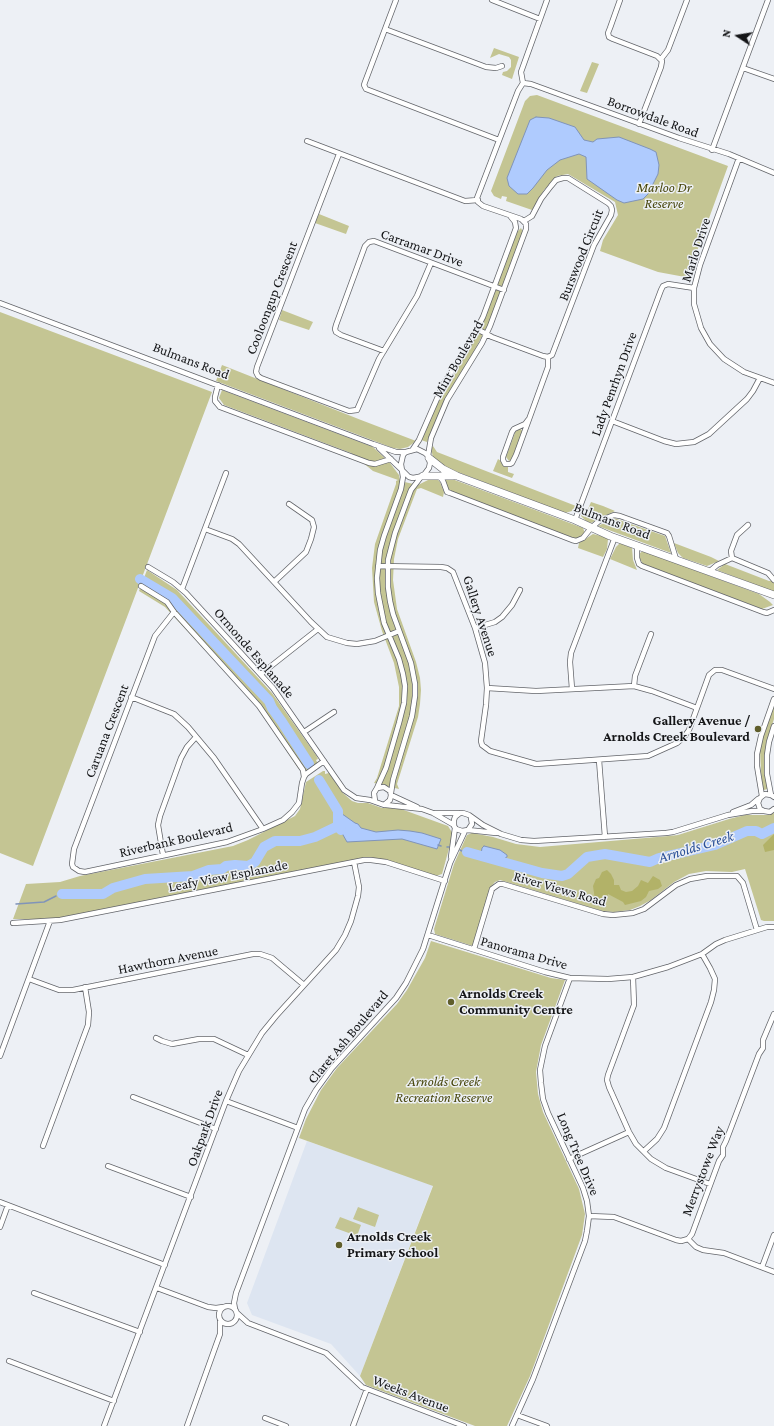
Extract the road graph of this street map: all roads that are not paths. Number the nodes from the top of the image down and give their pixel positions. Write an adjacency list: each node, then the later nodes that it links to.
1 (396, 0): 8 (street)
2 (492, 0): 7 (street)
3 (547, 0): 7 (street)
4 (620, 0): 9 (street)
5 (687, 0): 9 (street)
6 (768, 0): 11 (street)
7 (540, 19): 13 (street)
8 (385, 29): 10 (street); 15 (street)
9 (660, 59): 14 (street)
10 (502, 66)
11 (743, 68): 12 (street); 17 (street)
12 (774, 79)
13 (523, 83): 14 (street, Borrowdale Road); 15 (street)
14 (639, 124): 17 (street, Borrowdale Road)
15 (499, 140): 21 (street)
16 (307, 141): 18 (street)
17 (712, 150): 19 (street, Borrowdale Road)
18 (339, 154): 21 (street); 31 (street, Cooloongup Crescent)
19 (739, 158): 20 (street, Borrowdale Road); 26 (street, Marlo Drive)
20 (774, 173)
21 (478, 200): 22 (street)
22 (510, 216): 23 (street); 25 (street, Mint Boulevard)
23 (524, 221): 27 (street, Mint Boulevard); 32 (street, Burswood Circuit)
24 (431, 263): 25 (street, Carramar Drive); 31 (street, Cooloongup Crescent); 31 (street, Carramar Drive)
25 (495, 286): 27 (street, Carramar Drive); 29 (street, Mint Boulevard)
26 (694, 288): 33 (street, Marlo Drive); 37 (street, Lady Penrhyn Drive)
27 (504, 290): 30 (street, Mint Boulevard)
28 (0, 303): 35 (street, Bulmans Road)
29 (477, 329): 30 (street); 39 (street, Mint Boulevard)
30 (486, 335): 32 (street); 41 (street, Mint Boulevard)
31 (384, 351)
32 (548, 357): 36 (street)
33 (760, 378): 34 (street, Marlo Drive); 37 (street)
34 (774, 383)
35 (218, 385): 38 (street, Bulmans Road); 42 (street)
36 (528, 420): 36 (street)
37 (612, 421): 49 (street, Lady Penrhyn Drive)
38 (373, 444): 40 (street, Bulmans Road); 42 (street, Bulmans Road)
39 (413, 449): 40 (street); 41 (street)
40 (406, 452): 43 (street)
41 (428, 457): 46 (street, Bulmans Road); 47 (street)
42 (391, 459): 43 (street, Bulmans Road)
43 (402, 470): 47 (street); 57 (street)
44 (226, 473): 52 (street)
45 (439, 476): 46 (street, Bulmans Road); 47 (street, Bulmans Road); 51 (street)
46 (457, 476): 49 (street, Bulmans Road)
47 (422, 477): 58 (street)
48 (289, 504): 62 (street)
49 (575, 520): 51 (street, Bulmans Road)
50 (748, 525): 55 (street)
51 (591, 528): 53 (street, Bulmans Road); 56 (street)
52 (205, 529): 62 (street); 64 (street)
53 (615, 537): 54 (street, Bulmans Road); 79 (street)
54 (637, 545): 56 (street, Bulmans Road); 69 (street)
55 (732, 558): 60 (street); 61 (street)
56 (676, 559): 60 (street, Bulmans Road)
57 (378, 566): 58 (street); 75 (street)
58 (388, 566): 71 (street, Gallery Avenue); 73 (street)
59 (148, 567): 64 (street, Ormonde Esplanade)
60 (710, 571): 65 (street, Bulmans Road)
61 (774, 580)
62 (274, 582): 72 (street)
63 (141, 586): 70 (street)
64 (182, 589): 76 (street, Ormonde Esplanade)
65 (757, 589): 67 (street, Bulmans Road); 68 (street, Bulmans Road)
66 (520, 590): 71 (street)
67 (774, 595)
68 (774, 600)
69 (774, 610)
70 (174, 612): 81 (street, Caruana Crescent); 90 (street)
71 (475, 628): 78 (street, Gallery Avenue)
72 (318, 629): 75 (street); 76 (street)
73 (399, 631): 75 (street); 92 (street)
74 (651, 634): 77 (street)
75 (389, 636): 91 (street)
76 (261, 674): 86 (street, Ormonde Esplanade)
77 (634, 686): 79 (street); 83 (street)
78 (487, 688): 79 (street); 88 (street, Gallery Avenue)
79 (572, 689)
80 (774, 689): 83 (street, Gallery Avenue)
81 (132, 697): 87 (street); 113 (street, Caruana Crescent)
82 (774, 699): 94 (street)
83 (697, 708): 88 (street, Gallery Avenue)
84 (334, 712): 86 (street)
85 (774, 726): 93 (street)
86 (304, 732): 89 (street, Ormonde Esplanade)
87 (196, 737): 106 (street); 110 (street)
88 (599, 760): 109 (street)
89 (324, 761): 90 (street); 95 (street, Ormonde Esplanade)
90 (304, 777): 106 (street, Riverbank Boulevard)
91 (376, 789): 92 (street); 95 (street); 96 (street)
92 (391, 794): 97 (street); 98 (street)
93 (773, 796): 94 (street)
94 (761, 797): 100 (street); 103 (street)
95 (362, 799): 96 (street, Ormonde Esplanade)
96 (375, 801): 97 (street)
97 (384, 805): 98 (street)
98 (422, 809): 101 (street)
99 (774, 809): 100 (street)
100 (764, 811): 103 (street)
101 (433, 813): 102 (street); 105 (street)
102 (460, 813): 104 (street); 105 (street)
103 (728, 815): 109 (street)
104 (471, 818): 107 (street); 108 (street)
105 (455, 826): 107 (street); 112 (street, Claret Ash Boulevard)
106 (263, 829): 110 (street, Riverbank Boulevard)
107 (467, 830): 108 (street); 112 (street, Claret Ash Boulevard)
108 (501, 834): 109 (street)
109 (605, 837)
110 (163, 855): 113 (street, Riverbank Boulevard)
111 (354, 862): 114 (street, Leafy View Esplanade); 115 (street, Leafy View Esplanade); 125 (street, Oakpark Drive)
112 (450, 863): 114 (street, Claret Ash Boulevard)
113 (72, 864)
114 (445, 881): 119 (street, Claret Ash Boulevard)
115 (50, 921): 116 (street, Leafy View Esplanade); 124 (street)
116 (13, 923)
117 (774, 927): 118 (street, Panorama Drive)
118 (757, 930): 120 (street, River Views Road); 121 (street, Panorama Drive)
119 (428, 935): 120 (street, Panorama Drive); 133 (street, Claret Ash Boulevard)
120 (474, 949): 123 (street, Panorama Drive)
121 (702, 954): 122 (street, Panorama Drive); 137 (street)
122 (633, 977): 123 (street, Panorama Drive); 135 (street)
123 (570, 978): 138 (street, Long Tree Drive)
124 (29, 979): 126 (street, Hawthorn Avenue); 130 (street)
125 (304, 985): 126 (street, Hawthorn Avenue); 129 (street, Oakpark Drive)
126 (85, 987): 136 (street)
127 (774, 1014): 140 (street, Merrystowe Way)
128 (156, 1038): 129 (street)
129 (248, 1055): 132 (street, Oakpark Drive)
130 (0, 1056)
131 (133, 1097): 134 (street)
132 (226, 1101): 133 (street); 134 (street, Oakpark Drive)
133 (298, 1128): 153 (street, Claret Ash Boulevard)
134 (216, 1129): 141 (street, Oakpark Drive)
135 (629, 1132): 137 (street); 138 (street)
136 (43, 1146)
137 (644, 1151): 140 (street)
138 (570, 1159): 144 (street, Long Tree Drive)
139 (108, 1166): 141 (street)
140 (710, 1184): 147 (street, Merrystowe Way)
141 (191, 1197): 148 (street, Oakpark Drive)
142 (0, 1202): 143 (street)
143 (8, 1205): 145 (street); 148 (street)
144 (589, 1216): 147 (street); 165 (street, Long Tree Drive)
145 (0, 1226)
146 (774, 1235): 149 (street)
147 (688, 1239): 149 (street)
148 (165, 1264): 151 (street, Oakpark Drive)
149 (762, 1267): 150 (street)
150 (774, 1272)
151 (157, 1288): 154 (street); 160 (street, Oakpark Drive)
152 (34, 1293): 160 (street)
153 (236, 1293): 155 (street, Claret Ash Boulevard); 156 (street, Claret Ash Boulevard)
154 (208, 1307): 155 (street); 157 (street)
155 (224, 1307): 156 (street); 157 (street)
156 (236, 1311): 158 (street); 159 (street, Weeks Avenue)
157 (220, 1320): 158 (street); 161 (street)
158 (231, 1324): 159 (street, Weeks Avenue); 161 (street)
159 (248, 1324): 163 (street, Weeks Avenue)
160 (140, 1332): 164 (street, Oakpark Drive)
161 (220, 1334): 168 (street)
162 (9, 1361): 164 (street)
163 (367, 1389): 170 (street); 171 (street, Weeks Avenue)
164 (114, 1401): 167 (street, Oakpark Drive)
165 (517, 1415): 172 (street, Long Tree Drive); 173 (street)
166 (265, 1418): 169 (street)
167 (104, 1426)
168 (187, 1426)
169 (286, 1426)
170 (353, 1426)
171 (464, 1426)
172 (512, 1426)
173 (547, 1426)

